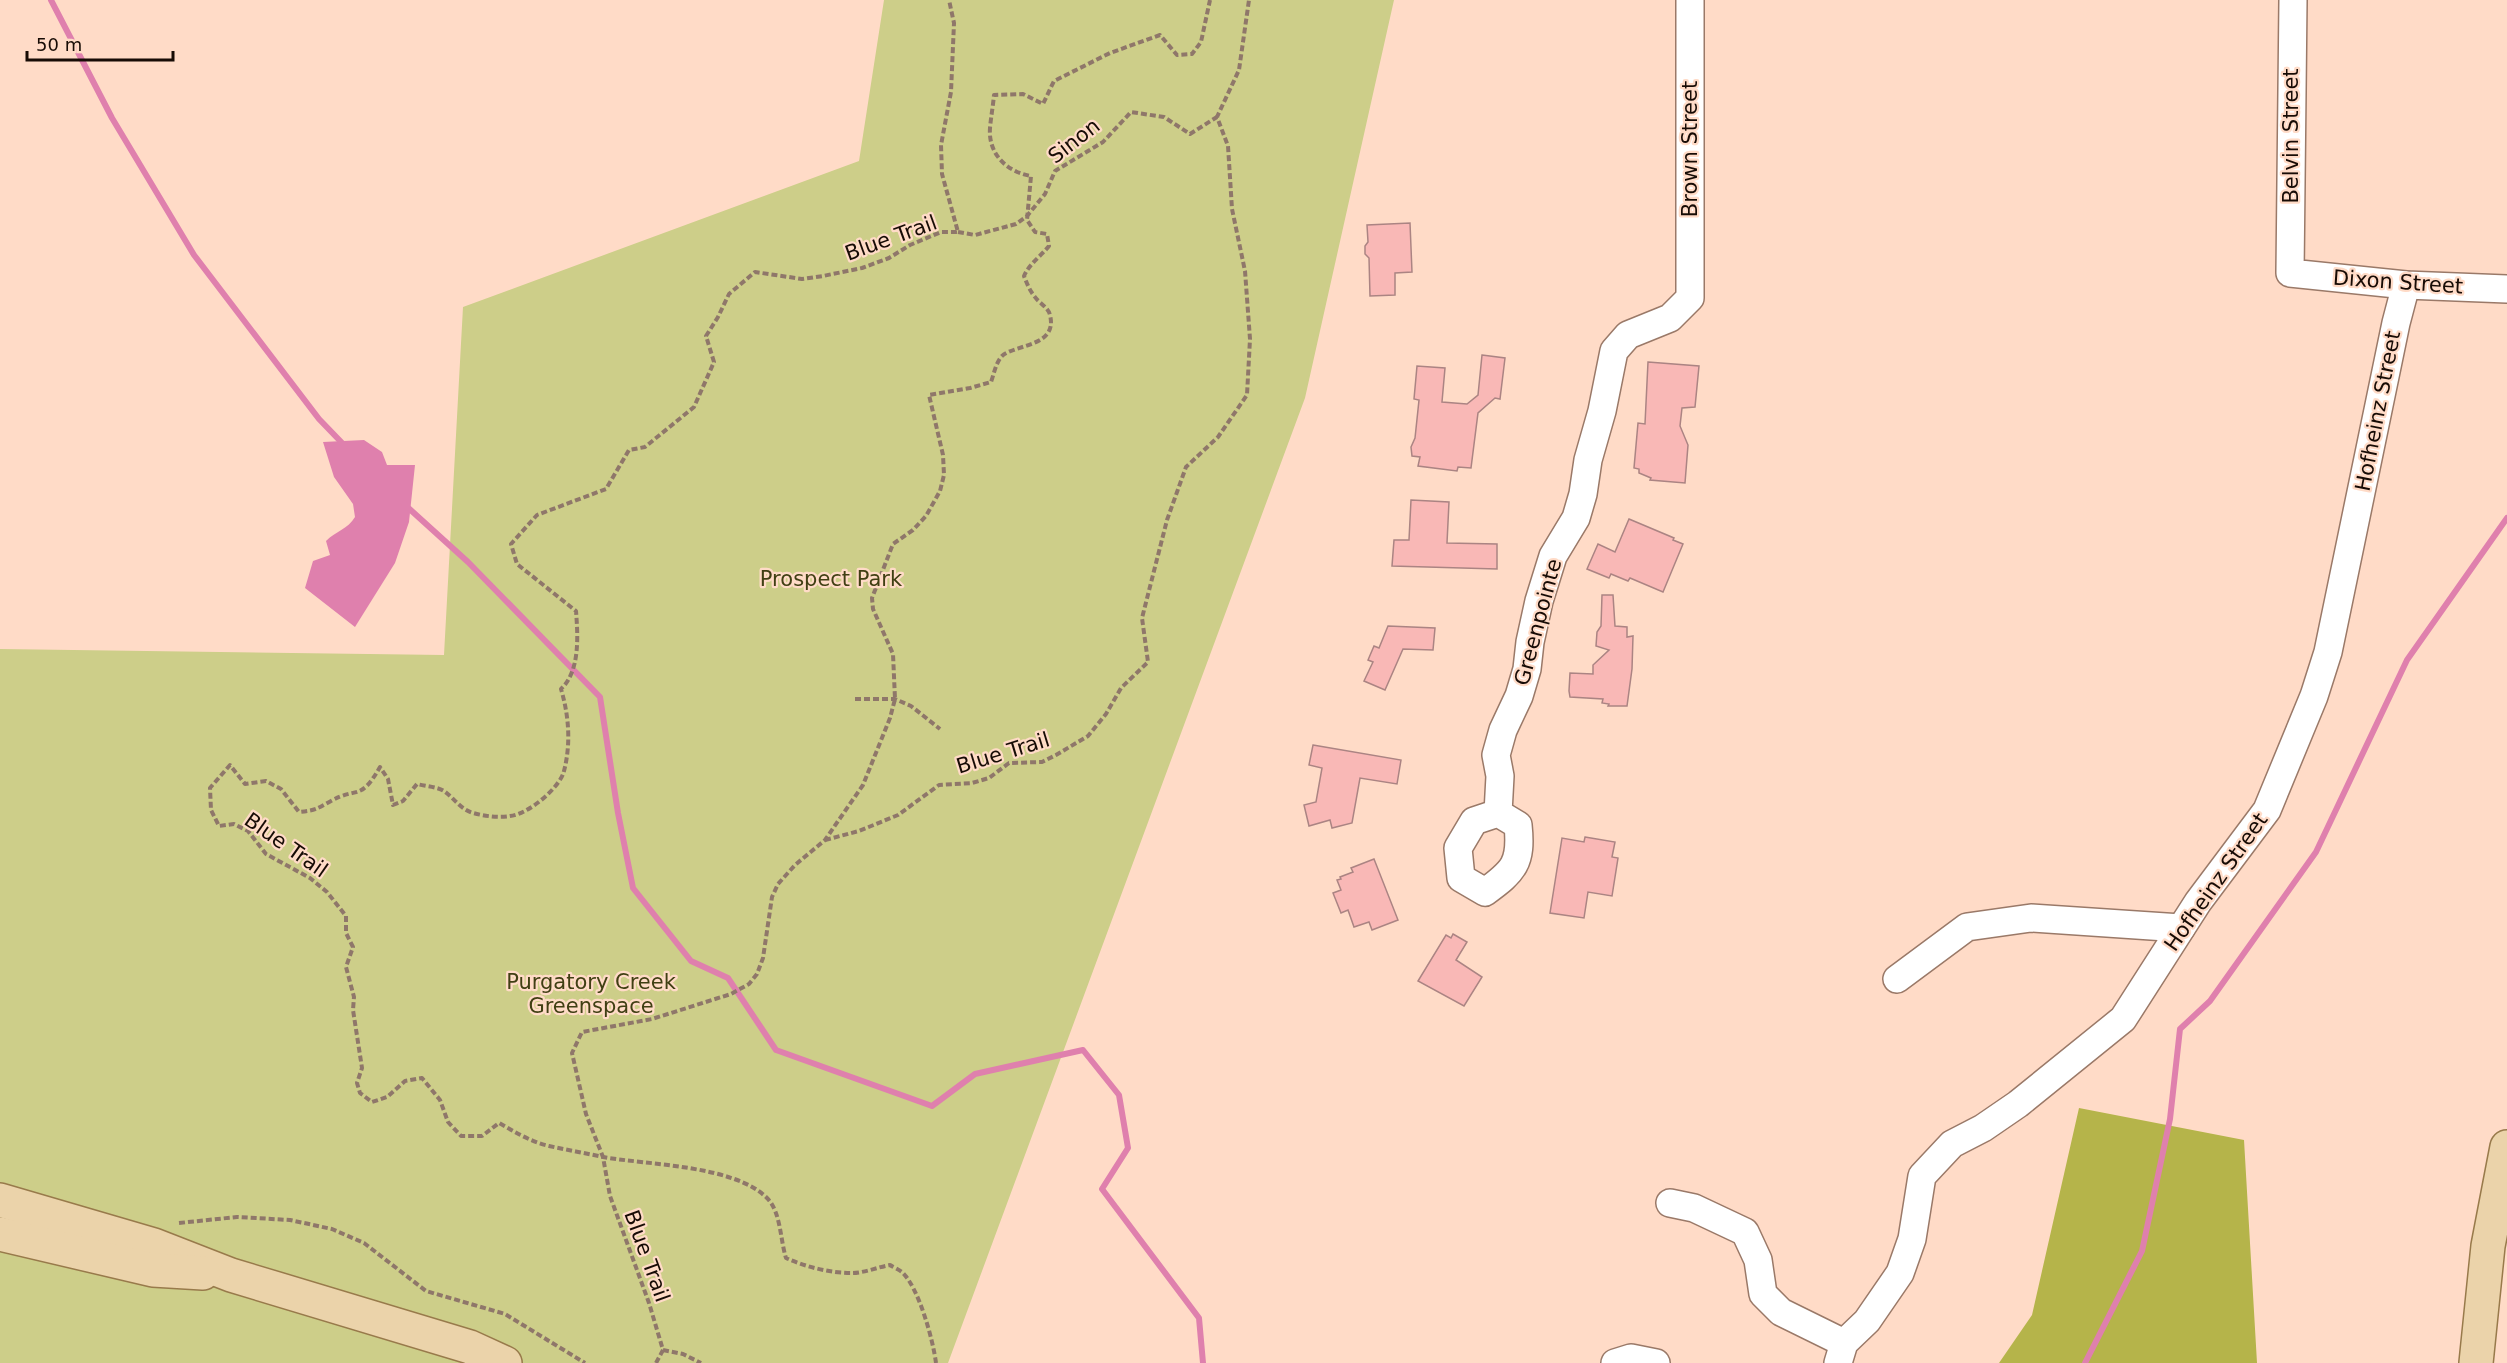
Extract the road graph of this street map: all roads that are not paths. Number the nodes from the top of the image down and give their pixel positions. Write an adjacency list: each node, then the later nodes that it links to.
1 (1690, 0): 6 (street, Brown Street)
2 (2293, 0): 3 (street, Belvin Street)
3 (2290, 273): 4 (street, Dixon Street)
4 (2406, 285): 5 (street, Dixon Street); 8 (street, Hofheinz Street)
5 (2507, 289)
6 (1690, 298): 7 (street, Greenpointe)
7 (1498, 813)
8 (2181, 928): 9 (street); 15 (street, Hofheinz Street)
9 (1897, 979)
10 (2507, 1147): 19 (main road)
11 (0, 1200): 14 (main road)
12 (1670, 1203): 15 (street)
13 (0, 1234): 14 (main road)
14 (231, 1275): 16 (main road)
15 (1841, 1353)
16 (505, 1363)
17 (1615, 1363): 18 (street)
18 (1656, 1363)
19 (2476, 1363)

